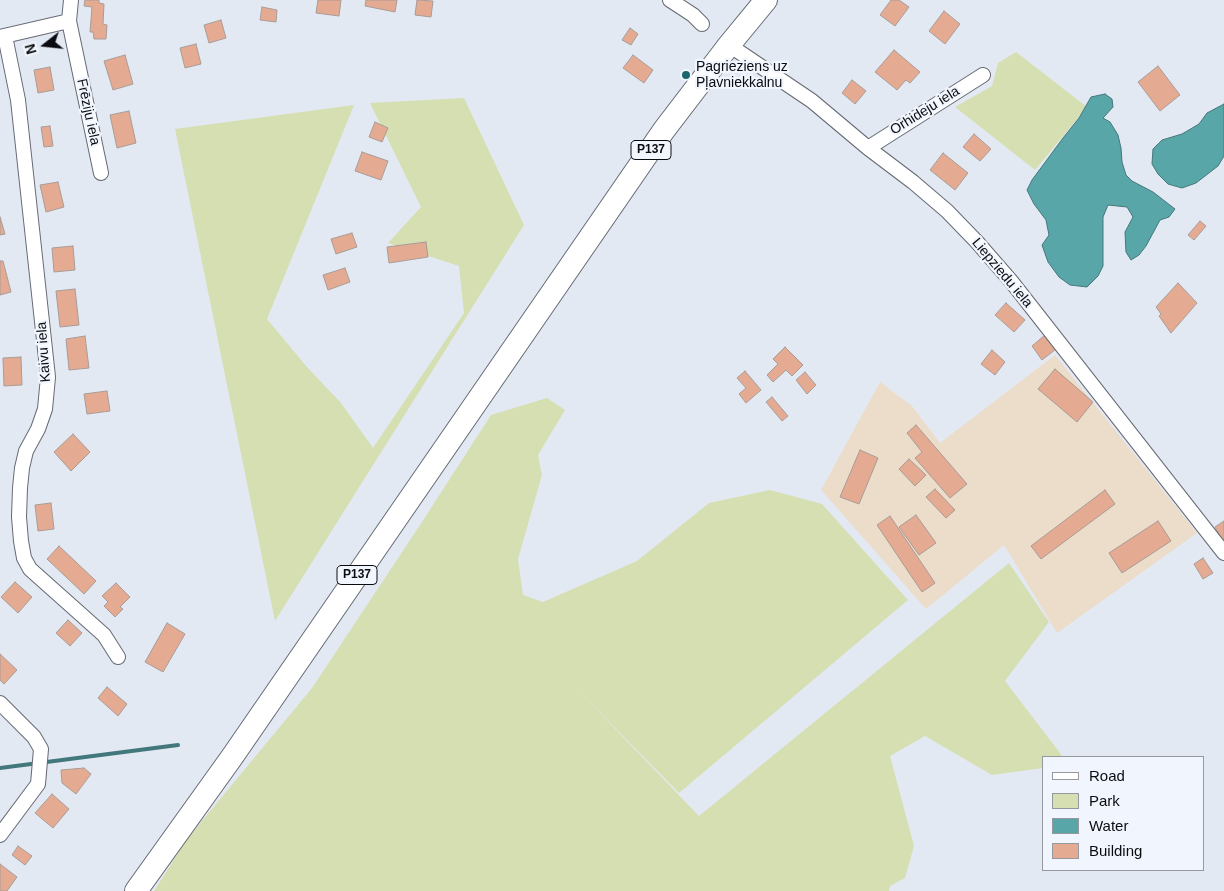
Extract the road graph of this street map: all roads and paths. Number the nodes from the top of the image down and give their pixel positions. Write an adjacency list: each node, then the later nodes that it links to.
1 (71, 0): 4 (street, Frēziju iela)
2 (670, 0): 5 (street)
3 (766, 0): 7 (main road, P137)
4 (69, 21): 6 (street); 10 (street, Frēziju iela)
5 (702, 24)
6 (2, 37): 12 (street, Kaivu iela)
7 (728, 45): 9 (street, Liepziedu iela); 15 (main road, P137)
8 (983, 75): 9 (street, Orhideju iela)
9 (868, 148): 11 (street, Liepziedu iela)
10 (101, 173)
11 (1224, 553)
12 (118, 657)
13 (0, 703): 14 (street)
14 (0, 835)
15 (136, 891)

